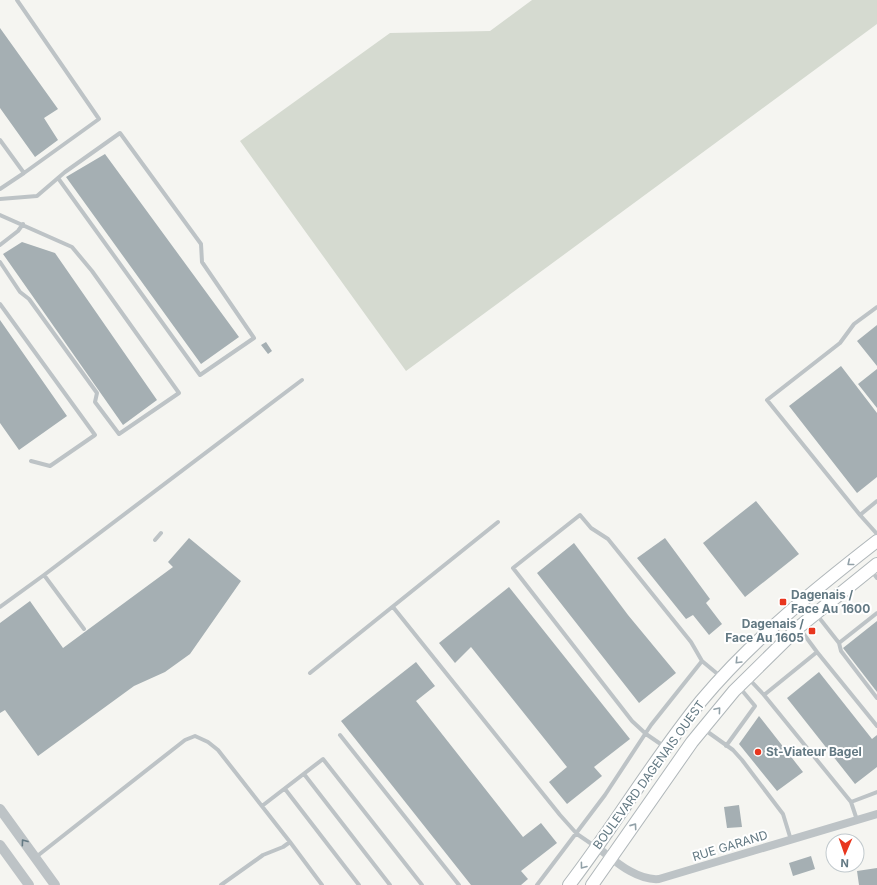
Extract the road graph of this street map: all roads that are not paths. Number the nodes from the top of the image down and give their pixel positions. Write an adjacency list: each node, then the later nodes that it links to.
1 (17, 0): 3 (lane)
2 (0, 140): 3 (lane)
3 (24, 173): 5 (lane)
4 (58, 178): 4 (lane); 6 (lane)
5 (0, 189)
6 (0, 199)
7 (0, 215): 8 (lane)
8 (23, 224): 9 (lane); 10 (lane)
9 (0, 245)
10 (0, 262)
11 (0, 304): 14 (lane)
12 (877, 306): 16 (lane)
13 (302, 380): 23 (lane)
14 (31, 461)
15 (877, 501): 16 (lane)
16 (860, 515): 19 (lane)
17 (498, 522): 25 (lane)
18 (162, 533): 20 (lane)
19 (877, 534)
20 (155, 540)
21 (877, 541): 35 (main road, BOULEVARD DAGENAIS OUEST, one-way to 35)
22 (875, 571): 26 (main road, BOULEVARD DAGENAIS OUEST)
23 (44, 575): 24 (lane); 29 (lane)
24 (0, 607)
25 (393, 607): 33 (lane); 53 (lane)
26 (816, 613): 28 (main road, BOULEVARD DAGENAIS OUEST); 30 (lane)
27 (877, 613): 30 (lane)
28 (799, 627): 31 (lane); 34 (main road, BOULEVARD DAGENAIS OUEST)
29 (84, 629)
30 (840, 643): 38 (lane)
31 (817, 652): 37 (lane); 39 (lane)
32 (702, 661): 35 (lane); 41 (lane); 41 (lane)
33 (310, 673)
34 (747, 677): 36 (main road, BOULEVARD DAGENAIS OUEST); 37 (lane)
35 (722, 678): 44 (main road, BOULEVARD DAGENAIS OUEST)
36 (738, 686): 40 (main road, BOULEVARD DAGENAIS OUEST, one-way to 36); 43 (lane)
37 (764, 695): 48 (lane)
38 (877, 698)
39 (877, 726)
40 (703, 728): 43 (lane); 59 (main road, BOULEVARD DAGENAIS OUEST, one-way to 40)
41 (646, 734): 44 (lane); 53 (lane)
42 (340, 735): 68 (lane)
43 (726, 746): 54 (lane)
44 (666, 748): 57 (main road, BOULEVARD DAGENAIS OUEST)
45 (304, 774): 46 (lane); 66 (lane); 67 (lane)
46 (285, 789): 49 (lane); 65 (lane)
47 (877, 792): 48 (lane)
48 (851, 802): 52 (lane)
49 (262, 806): 55 (lane); 58 (lane)
50 (0, 809): 58 (street, one-way to 50)
51 (877, 814): 52 (street, RUE GARAND)
52 (857, 820): 54 (street, RUE GARAND)
53 (577, 834): 57 (lane); 69 (lane)
54 (792, 840): 60 (street, RUE GARAND)
55 (290, 842): 63 (lane); 64 (lane)
56 (0, 845): 61 (street)
57 (597, 847): 59 (street, RUE GARAND); 70 (main road, BOULEVARD DAGENAIS OUEST, one-way to 70)
58 (35, 858): 62 (street)
59 (611, 858): 60 (street, RUE GARAND); 71 (main road, BOULEVARD DAGENAIS OUEST)
60 (649, 882)
61 (29, 885)
62 (55, 885)
63 (221, 885)
64 (322, 885)
65 (359, 885)
66 (390, 885)
67 (422, 885)
68 (459, 885)
69 (537, 885)
70 (568, 885)
71 (592, 885)

